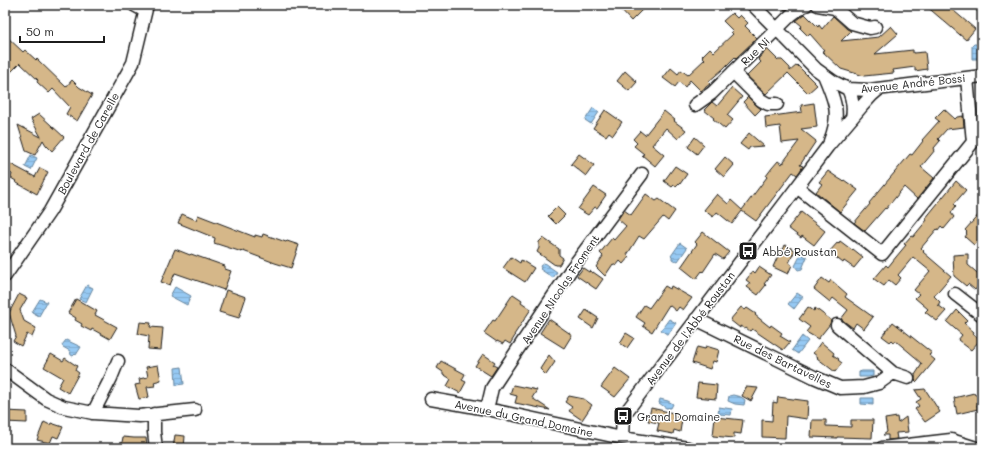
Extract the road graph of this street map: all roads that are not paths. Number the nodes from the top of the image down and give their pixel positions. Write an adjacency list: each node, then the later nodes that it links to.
1 (134, 5): 5 (street, Boulevard de Carelle)
2 (753, 5): 7 (street, Avenue André Bossi)
3 (806, 5): 7 (street, Rue Ni)
4 (818, 5): 6 (street)
5 (146, 8): 21 (street, Boulevard de Carelle)
6 (875, 27)
7 (776, 29): 8 (street, Rue Ni); 9 (street, Avenue André Bossi)
8 (733, 72): 14 (street, Rue Ni); 15 (street, Rue Ni)
9 (824, 75): 12 (street, Avenue André Bossi); 16 (street, Avenue de l'Abbé Roustan)
10 (982, 76): 11 (street, Avenue André Bossi)
11 (967, 78): 13 (street, Avenue André Bossi); 20 (street)
12 (848, 89): 13 (street, Avenue André Bossi); 16 (street); 17 (street)
13 (879, 89): 17 (street, Avenue de l'Abbé Roustan)
14 (777, 104)
15 (694, 105)
16 (835, 105): 18 (street, Avenue de l'Abbé Roustan)
17 (852, 118): 18 (street, Avenue de l'Abbé Roustan)
18 (828, 146): 20 (street, Avenue de l'Abbé Roustan)
19 (642, 174): 31 (street, Avenue Nicolas Froment)
20 (797, 187): 24 (street, Avenue de l'Abbé Roustan)
21 (5, 276)
22 (955, 294): 23 (street)
23 (980, 309)
24 (696, 319): 28 (street, Rue des Bartavelles); 35 (street, Avenue de l'Abbé Roustan)
25 (836, 325): 28 (street)
26 (118, 361): 33 (street)
27 (5, 369): 33 (street)
28 (893, 373): 29 (street)
29 (908, 378)
30 (431, 399): 31 (street, Avenue du Grand Domaine)
31 (487, 408): 35 (street, Avenue du Grand Domaine)
32 (195, 410): 34 (street)
33 (93, 413): 34 (street)
34 (154, 414): 37 (street)
35 (622, 438): 38 (street, Avenue du Grand Domaine)
36 (982, 442): 40 (street)
37 (156, 448)
38 (688, 448)
39 (882, 448): 40 (street)
40 (977, 448)

